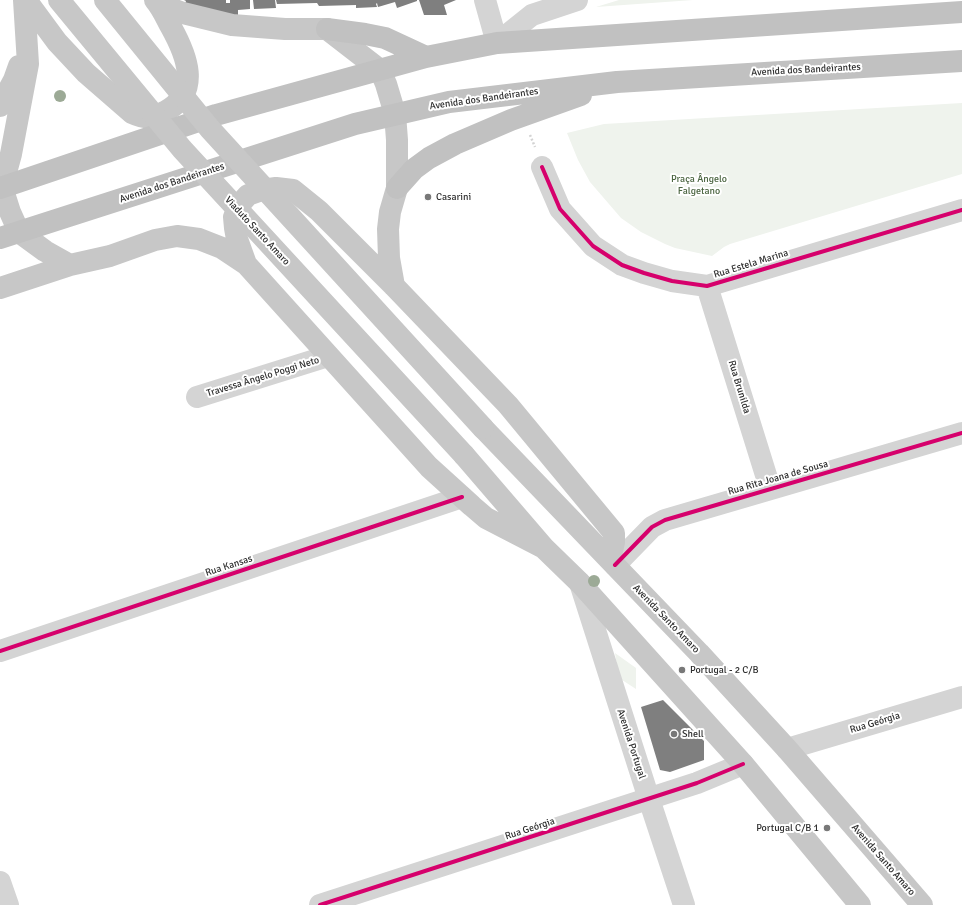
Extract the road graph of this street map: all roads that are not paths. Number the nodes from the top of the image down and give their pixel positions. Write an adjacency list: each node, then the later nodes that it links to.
1 (25, 0): 6 (main road); 10 (main road)
2 (59, 0): 33 (main road, Viaduto Santo Amaro, bridge)
3 (105, 0): 34 (main road, Avenida Santo Amaro, bridge)
4 (485, 0): 9 (street)
5 (577, 0): 9 (street)
6 (157, 2): 8 (main road)
7 (962, 12): 9 (highway)
8 (327, 29): 11 (highway); 13 (main road)
9 (497, 43): 11 (highway)
10 (26, 46): 15 (main road); 18 (main road)
11 (426, 57): 13 (highway)
12 (962, 61): 14 (highway, Avenida dos Bandeirantes)
13 (380, 70): 16 (main road); 18 (highway)
14 (617, 82): 16 (highway, Avenida dos Bandeirantes); 19 (highway)
15 (0, 106)
16 (395, 114): 19 (main road); 21 (highway, Avenida dos Bandeirantes)
17 (542, 167): 26 (street, Rua Estela Marina)
18 (1, 187): 21 (main road)
19 (397, 188): 25 (main road)
20 (962, 210): 26 (street, Rua Estela Marina)
21 (10, 235): 22 (highway); 24 (main road)
22 (0, 254)
23 (246, 264): 24 (main road); 25 (main road); 28 (main road)
24 (70, 265): 27 (main road)
25 (394, 286): 34 (main road)
26 (707, 286): 31 (street, Rua Brunilda)
27 (0, 288)
28 (328, 356): 29 (street, Travessa Ângelo Poggi Neto); 32 (main road)
29 (197, 397)
30 (962, 433): 31 (street, Rua Rita Joana de Sousa)
31 (770, 488): 34 (street, Rua Rita Joana de Sousa)
32 (462, 497): 33 (main road); 36 (street, Rua Kansas)
33 (544, 548): 35 (main road)
34 (613, 563): 38 (main road, Avenida Santo Amaro)
35 (580, 583): 39 (main road); 40 (street, Avenida Portugal)
36 (0, 651)
37 (962, 697): 38 (street, Rua Geórgia)
38 (787, 749): 46 (main road, Avenida Santo Amaro)
39 (743, 764): 40 (street, Rua Geórgia); 45 (main road)
40 (648, 798): 43 (street, Rua Geórgia); 44 (street, Avenida Portugal)
41 (0, 882): 42 (street)
42 (8, 905)
43 (320, 905)
44 (684, 905)
45 (860, 905)
46 (922, 905)

